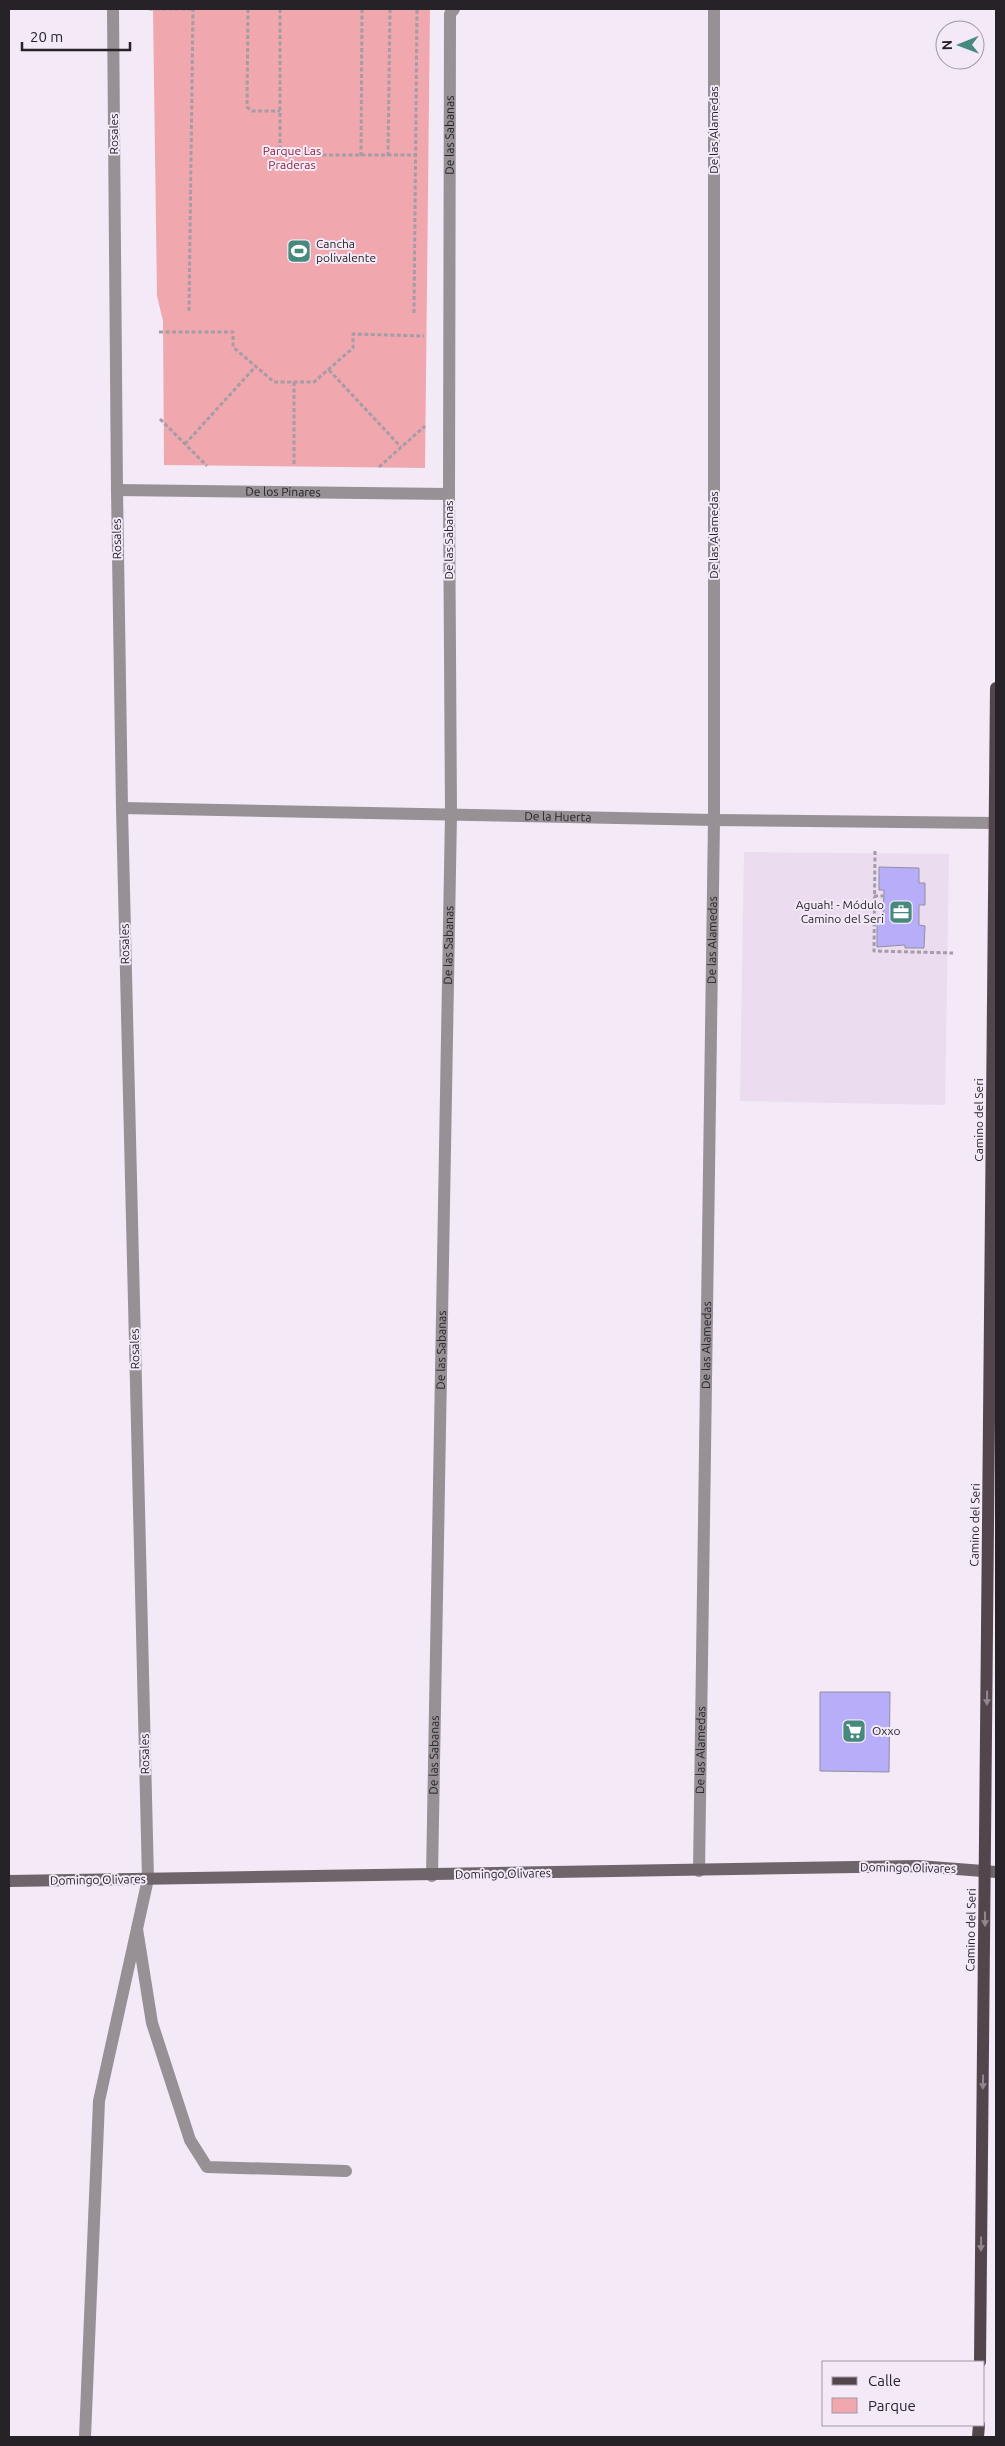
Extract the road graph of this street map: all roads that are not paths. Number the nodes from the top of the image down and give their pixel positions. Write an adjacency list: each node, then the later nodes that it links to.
1 (113, 9): 4 (street, Rosales)
2 (714, 9): 9 (street, De las Alamedas)
3 (452, 12): 5 (street, De las Sabanas)
4 (117, 490): 5 (street, De los Pinares); 7 (street, Rosales)
5 (449, 494): 8 (street, De las Sabanas)
6 (996, 688): 10 (main road, Camino del Seri)
7 (122, 808): 8 (street, De la Huerta); 15 (street, Rosales)
8 (451, 814): 9 (street, De la Huerta); 14 (street, De las Sabanas)
9 (714, 820): 10 (street, De la Huerta); 12 (street, De las Alamedas)
10 (995, 823): 11 (main road, Camino del Seri)
11 (994, 1265): 13 (main road, Camino del Seri, one-way to 13)
12 (699, 1871): 13 (main road, Domingo Olivares); 14 (main road, Domingo Olivares)
13 (991, 1871): 19 (main road, Camino del Seri, one-way to 19)
14 (432, 1876): 15 (main road, Domingo Olivares)
15 (148, 1879): 16 (main road, Domingo Olivares); 17 (street, Rosales)
16 (9, 1881)
17 (137, 1929): 18 (street); 20 (street, Rosales)
18 (346, 2171)
19 (980, 2361)
20 (85, 2437)

